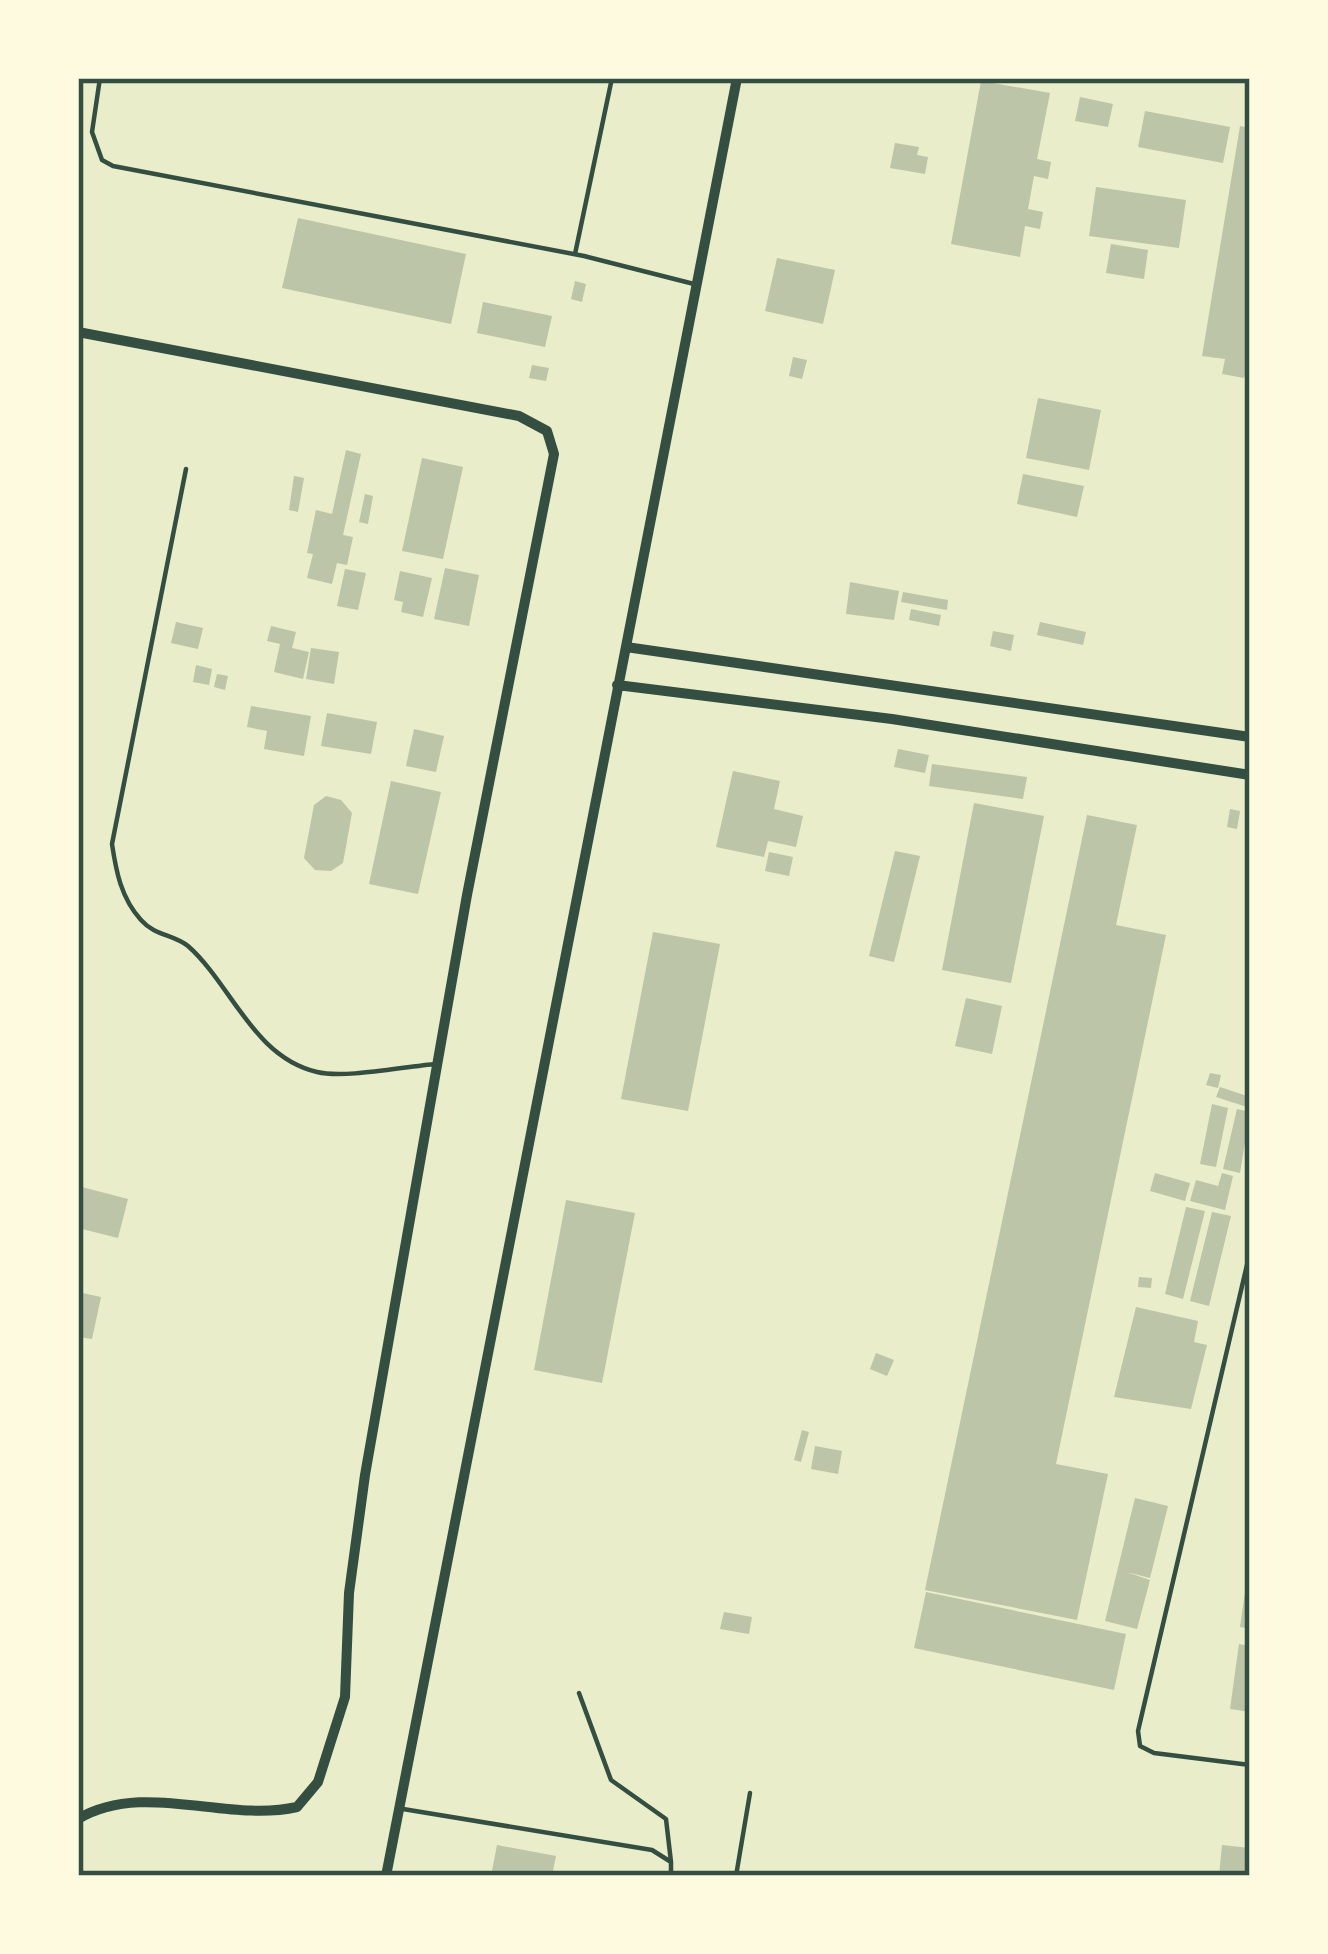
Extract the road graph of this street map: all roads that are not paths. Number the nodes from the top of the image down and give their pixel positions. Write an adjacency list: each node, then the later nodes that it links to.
1 (100, 78): 4 (lane)
2 (613, 78): 4 (lane)
3 (737, 78): 5 (street)
4 (575, 255): 5 (lane)
5 (694, 284): 8 (street)
6 (78, 332): 12 (street)
7 (186, 469): 12 (lane)
8 (626, 647): 9 (street); 10 (street)
9 (617, 685): 11 (street); 17 (street)
10 (1250, 737)
11 (1250, 775)
12 (437, 1064): 18 (street)
13 (1250, 1252): 15 (lane)
14 (579, 1693): 19 (lane)
15 (1250, 1765)
16 (750, 1793): 22 (lane)
17 (401, 1809): 19 (lane); 20 (street)
18 (78, 1819)
19 (671, 1862): 21 (lane)
20 (386, 1876)
21 (671, 1876)
22 (736, 1876)

